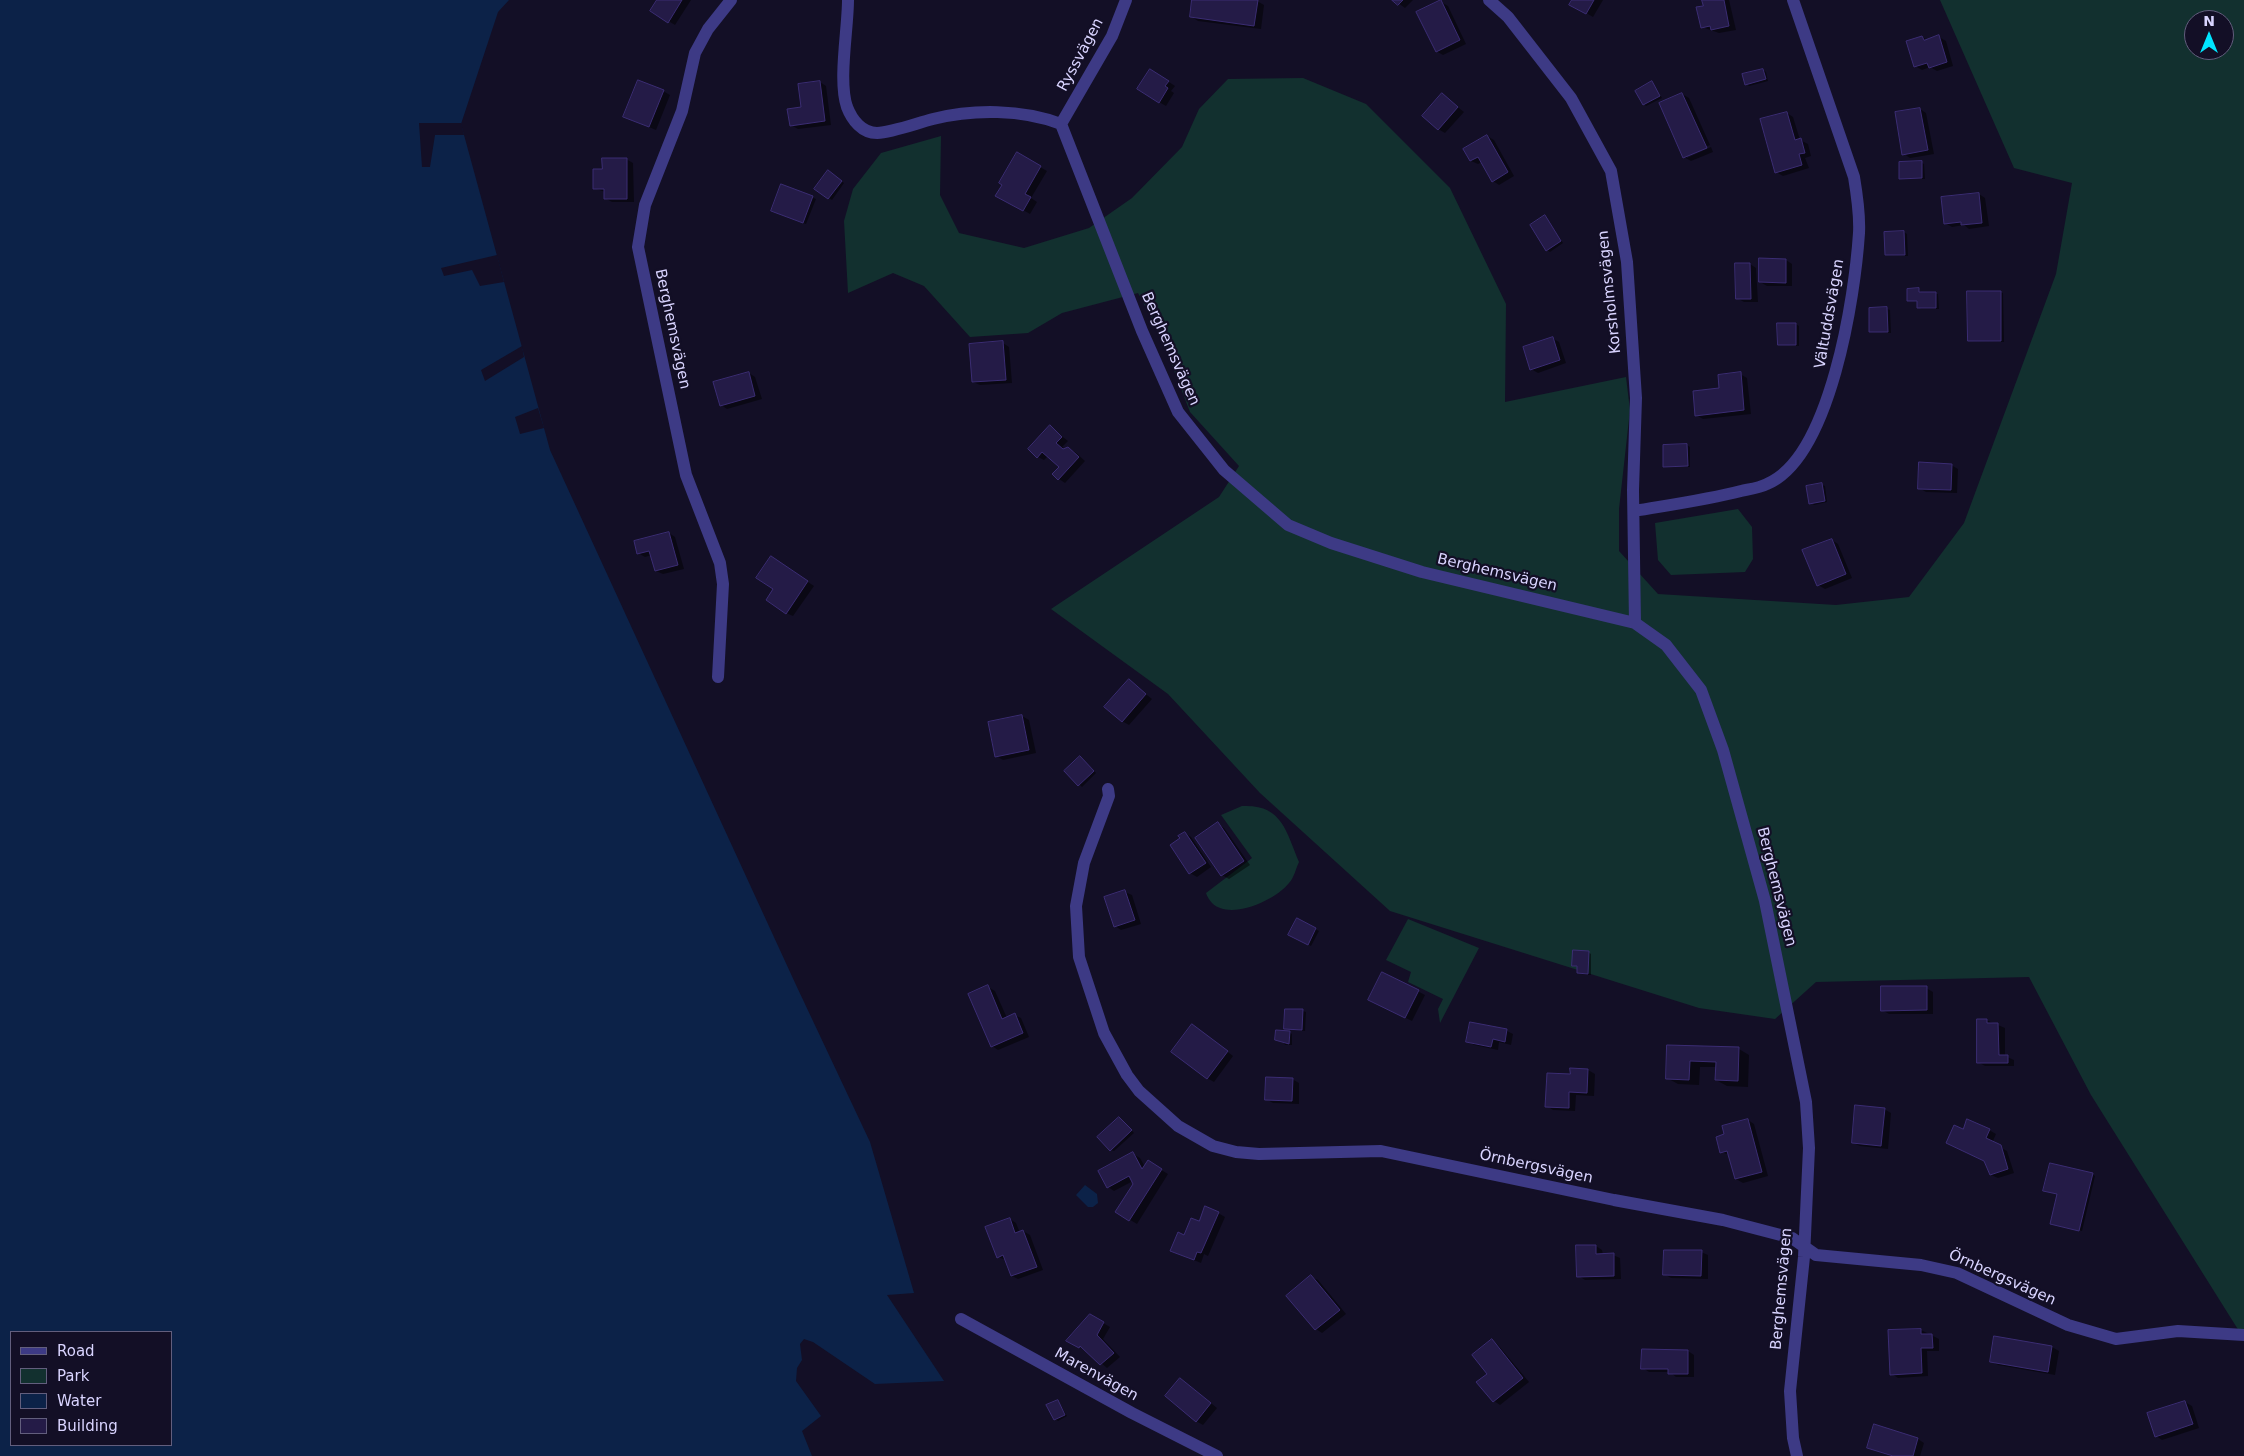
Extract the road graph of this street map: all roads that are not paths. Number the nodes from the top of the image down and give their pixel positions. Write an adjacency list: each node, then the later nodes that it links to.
1 (731, 0): 9 (street, Berghemsvägen)
2 (848, 0): 6 (street)
3 (1126, 0): 6 (street, Ryssvägen)
4 (1489, 0): 7 (street, Korsholmsvägen)
5 (1793, 0): 7 (street, Vältuddsvägen)
6 (1061, 124): 8 (street, Berghemsvägen)
7 (1634, 511): 8 (street, Korsholmsvägen)
8 (1635, 623): 11 (street, Berghemsvägen)
9 (718, 677)
10 (1108, 788): 11 (street, Örnbergsvägen)
11 (1803, 1247): 13 (street, Örnbergsvägen); 15 (street, Berghemsvägen)
12 (961, 1319): 14 (street, Marenvägen)
13 (2244, 1335)
14 (1217, 1456)
15 (1797, 1456)

